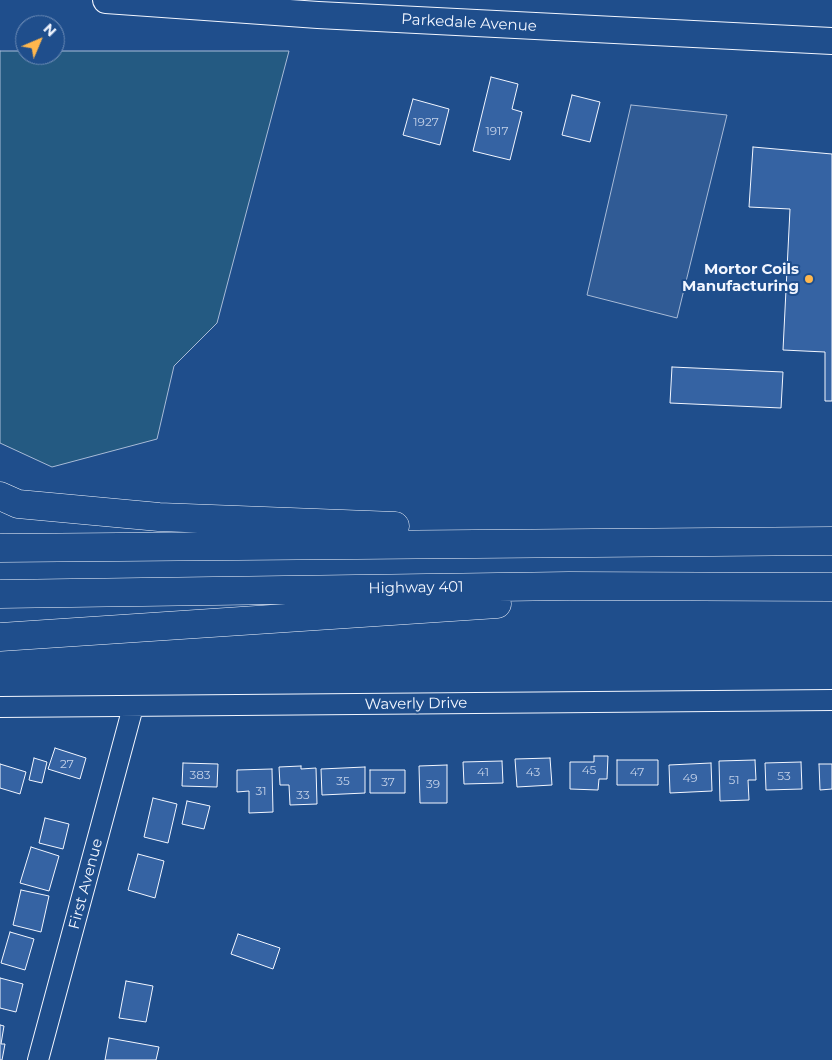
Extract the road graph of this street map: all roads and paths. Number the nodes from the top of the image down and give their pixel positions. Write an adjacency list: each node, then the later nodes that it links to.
1 (106, 0): 2 (main road, Parkedale Avenue)
2 (320, 8): 3 (main road, Parkedale Avenue)
3 (832, 41)
4 (0, 496): 6 (highway)
5 (832, 540): 6 (highway)
6 (472, 543): 7 (highway)
7 (0, 548)
8 (569, 586): 9 (highway, Highway 401); 10 (highway, Highway 401); 11 (highway)
9 (832, 587)
10 (0, 594)
11 (0, 637)
12 (832, 700): 14 (street, Waverly Drive)
13 (0, 707): 14 (street, Waverly Drive)
14 (133, 707): 15 (street, First Avenue)
15 (38, 1060)

